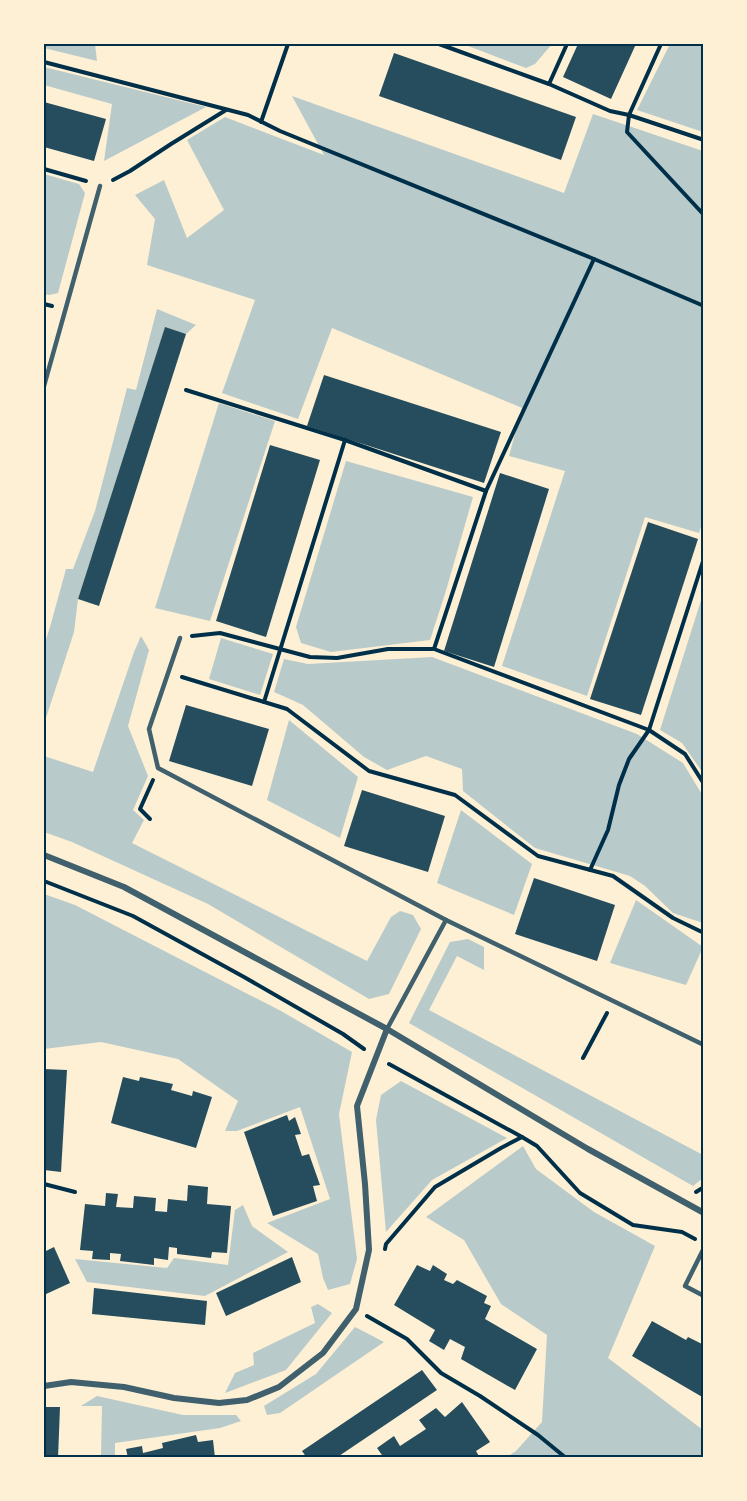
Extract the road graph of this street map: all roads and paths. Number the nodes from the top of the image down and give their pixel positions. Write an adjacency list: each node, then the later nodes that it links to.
1 (288, 44): 9 (path)
2 (440, 44): 6 (path)
3 (567, 44): 6 (path)
4 (661, 44): 8 (path)
5 (44, 62): 7 (path)
6 (549, 84): 8 (path)
7 (227, 110): 9 (path); 12 (path)
8 (629, 115): 10 (path); 13 (path)
9 (261, 122): 14 (path)
10 (704, 140)
11 (44, 169): 12 (path)
12 (100, 186): 16 (lane)
13 (704, 215)
14 (594, 259): 15 (path); 19 (path)
15 (704, 306)
16 (44, 386)
17 (186, 390): 18 (path)
18 (345, 440): 19 (path); 23 (path)
19 (486, 491): 24 (path)
20 (704, 558): 21 (path)
21 (701, 571): 27 (path)
22 (180, 638): 23 (path); 25 (lane)
23 (281, 649): 24 (path); 26 (path)
24 (434, 649): 27 (path)
25 (168, 673): 26 (path); 28 (lane)
26 (264, 702): 32 (path)
27 (649, 730): 29 (path); 32 (path)
28 (158, 768): 30 (path); 34 (lane)
29 (704, 784)
30 (150, 819)
31 (44, 855): 37 (street)
32 (590, 870): 35 (path)
33 (44, 881): 39 (path)
34 (446, 920): 36 (lane); 37 (lane)
35 (704, 933)
36 (613, 1001): 38 (lane); 40 (path)
37 (387, 1029): 39 (street); 44 (street)
38 (704, 1045)
39 (376, 1057): 41 (path); 50 (street)
40 (583, 1058)
41 (522, 1137): 45 (path); 47 (path)
42 (44, 1184): 43 (path)
43 (75, 1192)
44 (704, 1213)
45 (704, 1244)
46 (704, 1248): 48 (lane)
47 (384, 1255)
48 (704, 1296)
49 (371, 1307): 51 (path)
50 (356, 1309): 51 (path); 52 (street)
51 (369, 1317): 53 (path)
52 (44, 1386)
53 (566, 1458)

